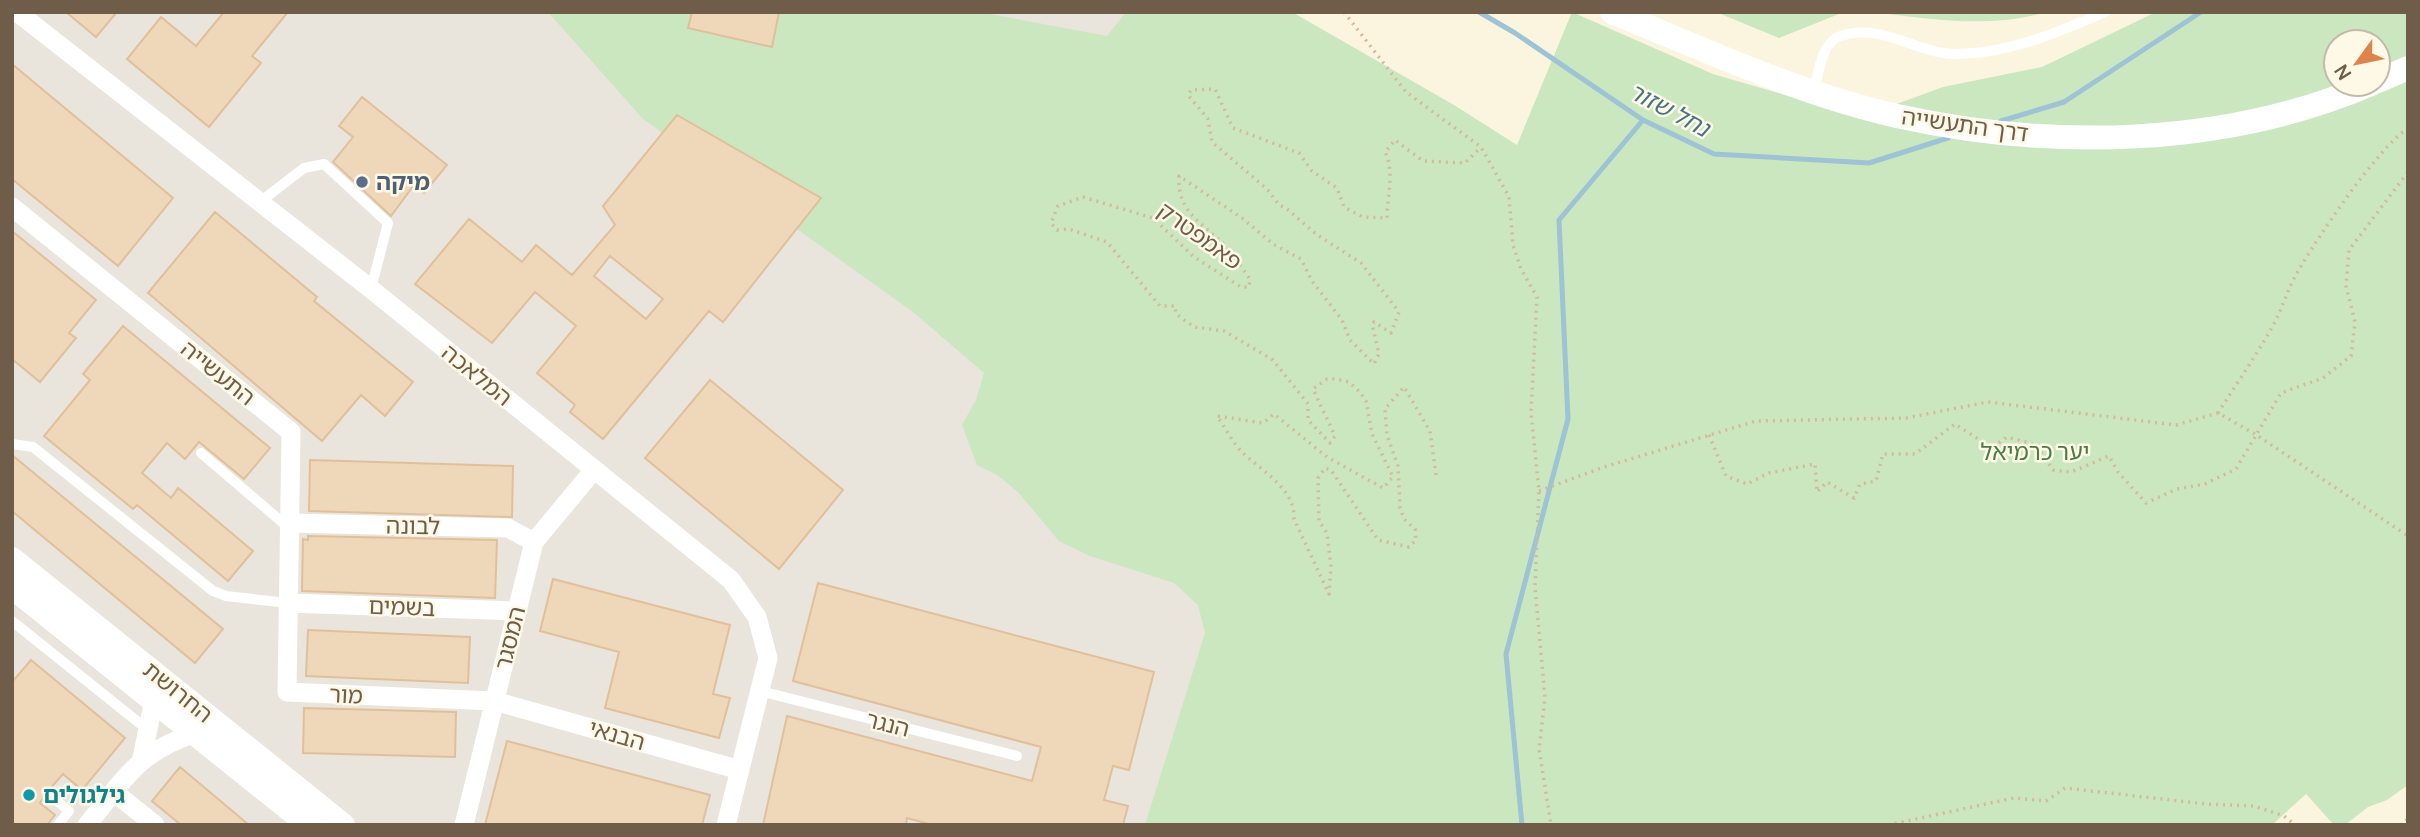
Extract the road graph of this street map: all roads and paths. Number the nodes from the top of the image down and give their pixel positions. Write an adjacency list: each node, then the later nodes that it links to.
1 (17, 12): 10 (street, המלאכה)
2 (1344, 12): 8 (path)
3 (1612, 12): 5 (street, דרך התעשייה)
4 (2105, 12): 5 (lane)
5 (1814, 91): 6 (street, דרך התעשייה)
6 (2339, 98)
7 (2408, 128): 13 (path)
8 (1481, 147): 19 (path, פאמפטרק); 20 (path)
9 (2408, 172): 14 (path)
10 (260, 202): 12 (street, המלאכה); 12 (lane)
11 (12, 207): 21 (street, התעשייה)
12 (371, 289): 18 (street, המלאכה)
13 (2218, 413): 14 (path); 15 (path)
14 (2255, 434): 15 (path); 22 (path)
15 (1709, 435): 20 (path)
16 (12, 444): 26 (lane)
17 (201, 453): 21 (lane)
18 (593, 471): 23 (street, המסגר); 29 (street, המלאכה)
19 (1436, 475)
20 (1539, 491): 47 (path)
21 (289, 526): 23 (street, לבונה); 26 (street, התעשייה)
22 (2408, 536)
23 (534, 542): 27 (street, המסגר)
24 (12, 559): 44 (street, החרושת)
25 (12, 587): 30 (street, החרושת)
26 (288, 603): 27 (street, בשמים); 31 (street, מור)
27 (516, 611): 31 (street, המסגר)
28 (12, 621): 32 (lane)
29 (760, 691): 34 (lane, הנגר); 36 (street, המלאכה)
30 (154, 700): 32 (street); 33 (street, החרושת)
31 (494, 701): 36 (street, הבנאי); 45 (street, המסגר)
32 (148, 730): 35 (street)
33 (196, 733): 35 (street); 43 (street, החרושת)
34 (1017, 757)
35 (142, 758): 37 (street)
36 (740, 770): 46 (street, המלאכה)
37 (114, 792): 41 (street); 42 (street)
38 (52, 797): 40 (lane)
39 (2408, 819): 50 (path)
40 (58, 825)
41 (87, 825)
42 (155, 825)
43 (309, 825)
44 (343, 825)
45 (464, 825)
46 (726, 825)
47 (1551, 825)
48 (1888, 825): 49 (path)
49 (2295, 825)
50 (2400, 825)

